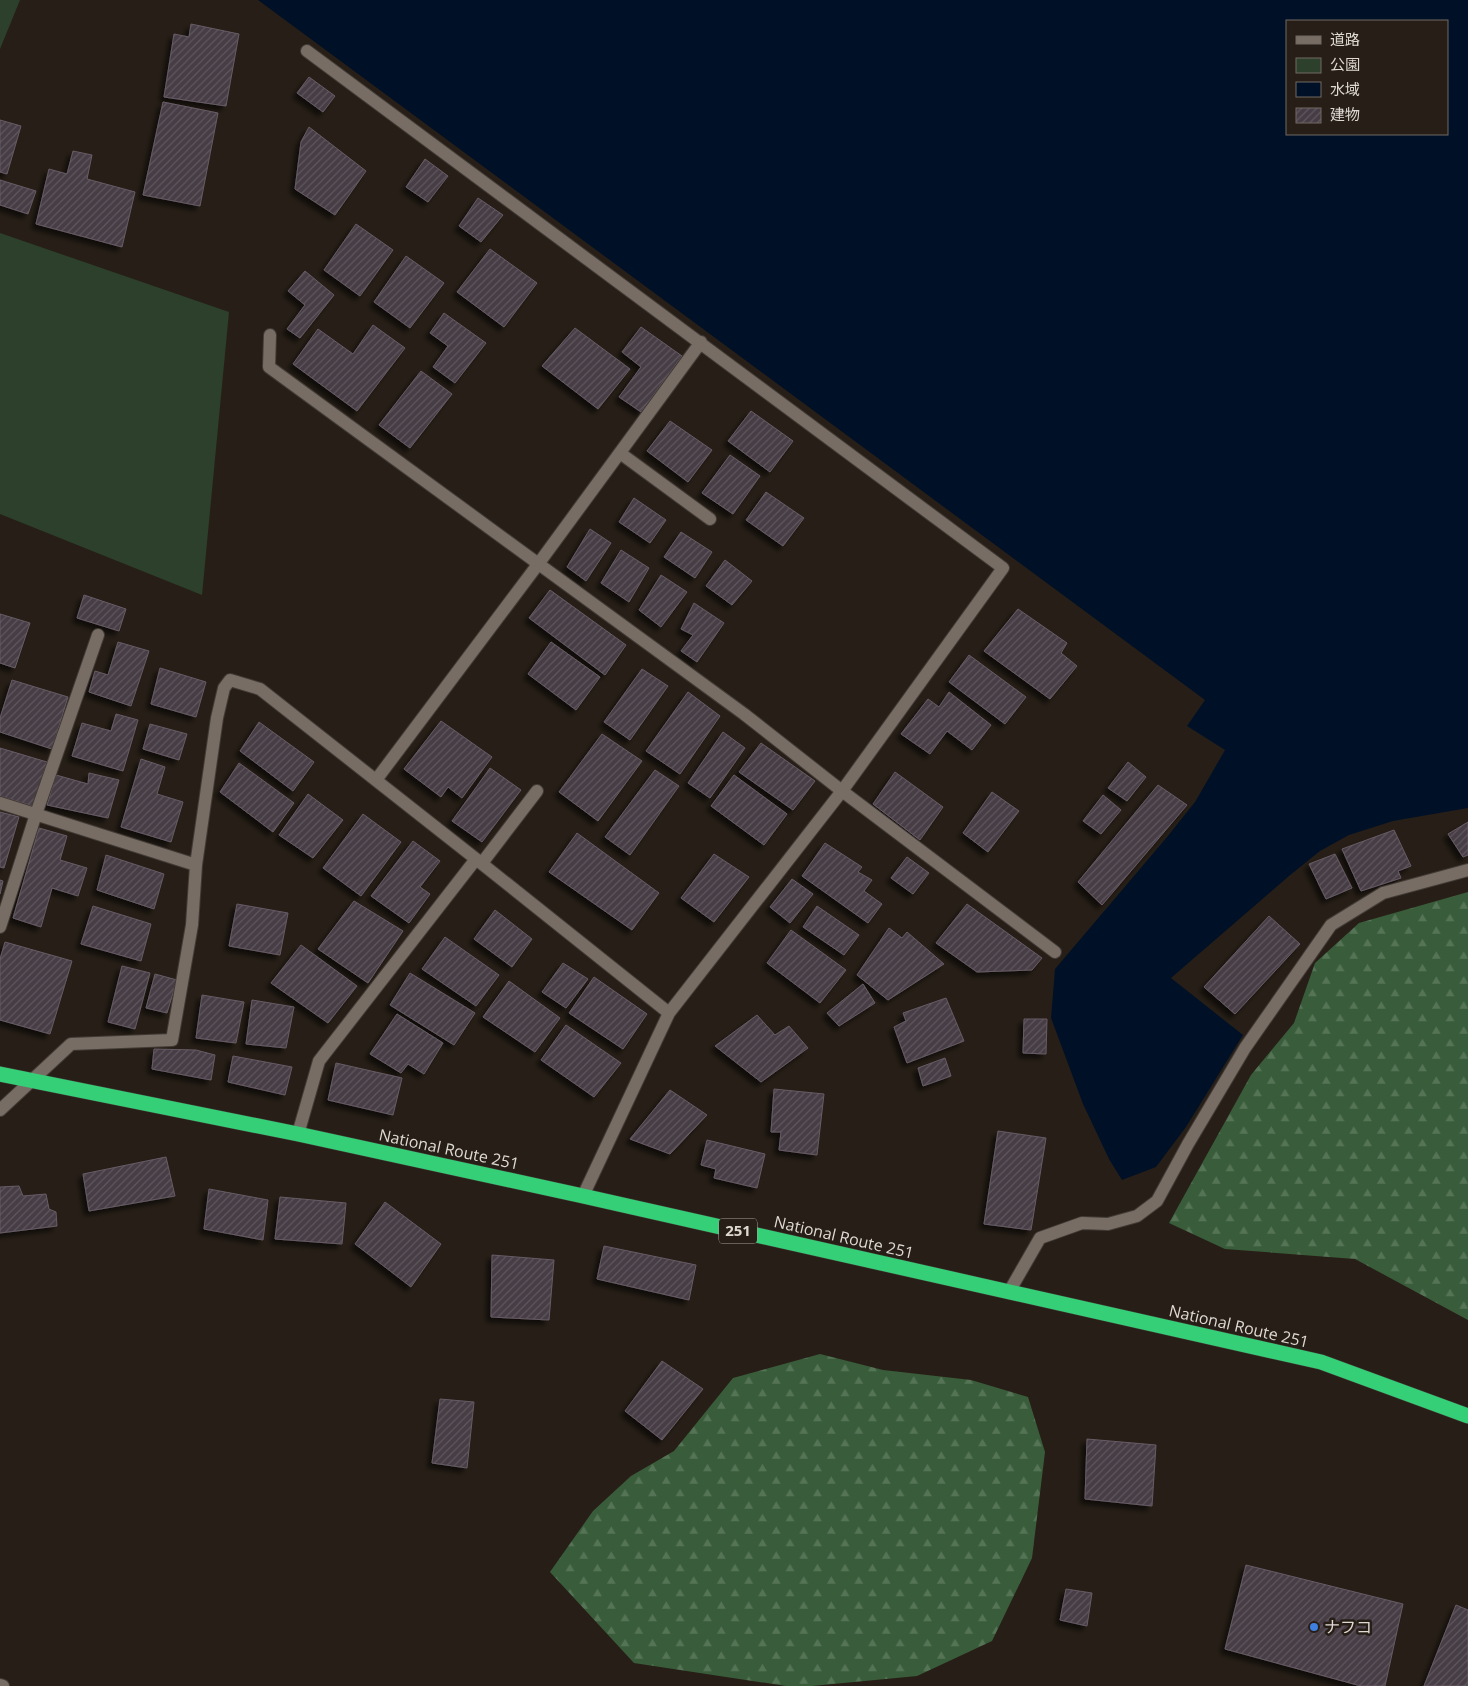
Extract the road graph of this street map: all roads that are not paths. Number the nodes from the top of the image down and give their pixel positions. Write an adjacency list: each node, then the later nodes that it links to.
1 (307, 51): 3 (street)
2 (270, 335): 6 (street)
3 (701, 342): 4 (street); 10 (street)
4 (620, 453): 5 (street); 6 (street)
5 (710, 519)
6 (540, 563): 8 (street); 10 (street)
7 (98, 635): 12 (street)
8 (376, 780): 13 (street); 14 (street)
9 (537, 791): 13 (street)
10 (842, 791): 17 (street); 18 (street)
11 (0, 803): 12 (street)
12 (36, 814): 14 (street); 16 (street)
13 (479, 861): 18 (street); 22 (street)
14 (196, 865): 20 (street)
15 (1468, 870): 24 (street)
16 (0, 927)
17 (1055, 952)
18 (669, 1013): 23 (street)
19 (0, 1074): 20 (highway, National Route 251 / 251)
20 (31, 1080): 21 (street); 22 (highway, National Route 251 / 251)
21 (0, 1110)
22 (298, 1134): 23 (highway, National Route 251 / 251)
23 (583, 1196): 24 (highway, National Route 251 / 251)
24 (1010, 1292): 25 (highway, National Route 251 / 251)
25 (1468, 1416)

